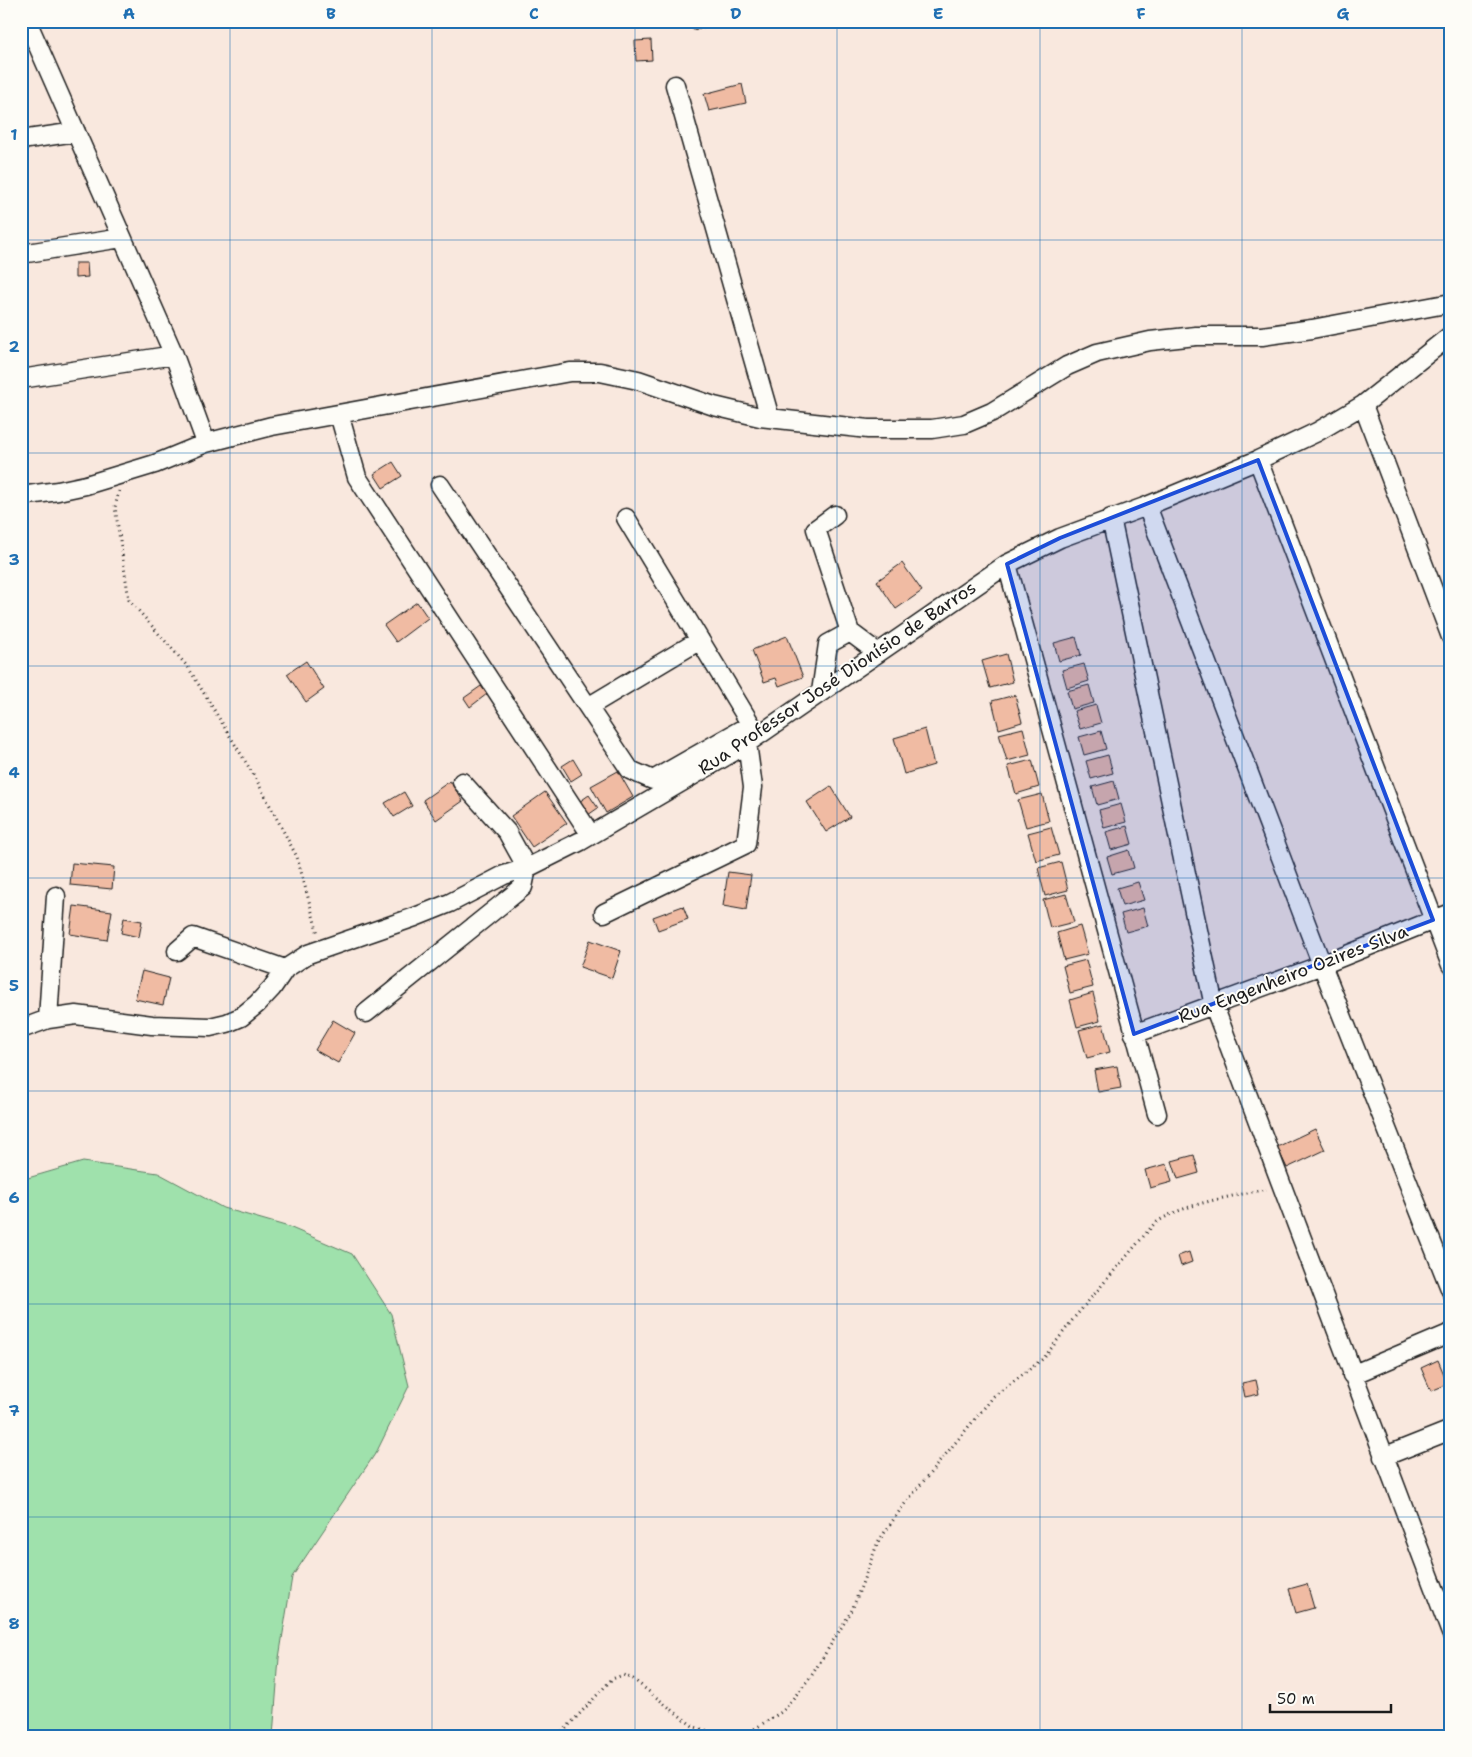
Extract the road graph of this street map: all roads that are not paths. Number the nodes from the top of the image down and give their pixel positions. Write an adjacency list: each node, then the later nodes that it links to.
1 (26, 25): 3 (street)
2 (675, 85): 13 (street)
3 (76, 132): 4 (street); 5 (street)
4 (21, 140)
5 (122, 238): 6 (street); 9 (street)
6 (21, 254)
7 (1451, 303): 13 (street)
8 (1451, 335): 11 (street, Rua Professor José Dionísio de Barros)
9 (174, 355): 10 (street); 14 (street)
10 (21, 379)
11 (1363, 405): 15 (street, Rua Professor José Dionísio de Barros); 24 (street)
12 (339, 414): 13 (street); 14 (street); 31 (street)
13 (770, 418)
14 (206, 443): 17 (street)
15 (1258, 460): 18 (street, Rua Professor José Dionísio de Barros); 36 (street)
16 (440, 485): 28 (street)
17 (21, 496)
18 (1147, 506): 21 (street, Rua Professor José Dionísio de Barros); 38 (street)
19 (835, 515): 23 (street)
20 (626, 518): 25 (street)
21 (1111, 518): 22 (street, Rua Professor José Dionísio de Barros); 41 (street)
22 (1007, 564): 26 (street, Rua Professor José Dionísio de Barros); 45 (street)
23 (850, 632): 26 (street); 27 (street)
24 (1451, 637)
25 (700, 640): 28 (street); 29 (street)
26 (878, 653): 27 (street, Rua Professor José Dionísio de Barros)
27 (821, 692): 29 (street, Rua Professor José Dionísio de Barros)
28 (588, 707): 29 (street)
29 (752, 734): 31 (street, Rua Professor José Dionísio de Barros); 34 (street)
30 (462, 782): 32 (street)
31 (591, 835): 32 (street, Rua Professor José Dionísio de Barros)
32 (527, 868): 40 (street, Rua Professor José Dionísio de Barros); 42 (street)
33 (56, 896): 43 (street)
34 (604, 913)
35 (1451, 914): 36 (street, Rua Engenheiro Ozires Silva)
36 (1433, 920): 38 (street, Rua Engenheiro Ozires Silva); 39 (street)
37 (177, 951): 40 (street)
38 (1322, 965): 41 (street, Rua Engenheiro Ozires Silva); 47 (street)
39 (1451, 965)
40 (285, 968): 43 (street, Rua Professor José Dionísio de Barros)
41 (1214, 1006): 45 (street, Rua Engenheiro Ozires Silva); 49 (street)
42 (366, 1013)
43 (48, 1019): 44 (street, Rua Professor José Dionísio de Barros)
44 (21, 1029)
45 (1134, 1034): 46 (street)
46 (1157, 1114)
47 (1451, 1292)
48 (1451, 1333): 49 (street)
49 (1352, 1375): 51 (street)
50 (1451, 1430): 51 (street)
51 (1383, 1456): 52 (street)
52 (1451, 1633)

